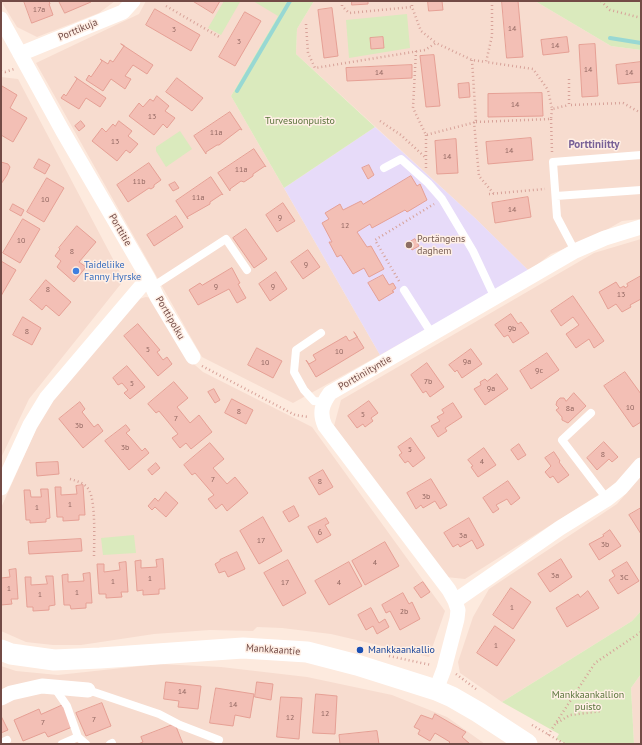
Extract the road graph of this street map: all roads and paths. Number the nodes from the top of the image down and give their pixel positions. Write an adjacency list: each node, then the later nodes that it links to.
1 (133, 1): 14 (street, Porttikuja)
2 (342, 1): 7 (path)
3 (412, 1): 7 (path)
4 (492, 1): 16 (path)
5 (600, 1): 8 (path)
6 (166, 6): 11 (path)
7 (412, 7): 12 (path)
8 (641, 18)
9 (1, 19): 14 (street, Porttitie)
10 (306, 24): 13 (path)
11 (221, 38)
12 (436, 43): 13 (path); 15 (path)
13 (416, 52): 24 (path)
14 (20, 54): 38 (street, Porttitie)
15 (472, 60): 16 (path); 23 (path)
16 (486, 62): 19 (path)
17 (569, 79): 18 (path)
18 (570, 105): 19 (path); 20 (path)
19 (552, 108): 21 (path)
20 (641, 113)
21 (551, 119): 23 (path); 27 (path)
22 (380, 121): 26 (path)
23 (475, 122): 24 (path); 33 (path)
24 (426, 135): 26 (path)
25 (641, 155): 27 (lane)
26 (426, 158): 29 (path)
27 (553, 162): 31 (lane)
28 (384, 168): 29 (lane)
29 (426, 181): 34 (lane)
30 (641, 190): 31 (lane)
31 (556, 192): 33 (path); 36 (lane)
32 (489, 194): 33 (path)
33 (494, 194)
34 (442, 199): 39 (path); 40 (lane)
35 (641, 227): 36 (street, Porttiniityntie)
36 (575, 251): 40 (street, Porttiniityntie)
37 (247, 270): 38 (lane)
38 (150, 283): 43 (street, Porttipolku); 49 (street)
39 (404, 290): 42 (lane)
40 (495, 298): 42 (street, Porttiniityntie)
41 (321, 333): 44 (lane)
42 (432, 334): 44 (street, Porttiniityntie)
43 (193, 357): 46 (path)
44 (324, 402): 46 (street)
45 (592, 413): 50 (lane)
46 (322, 418): 52 (street)
47 (641, 465): 50 (street)
48 (70, 479): 51 (path)
49 (1, 488)
50 (607, 499): 52 (street)
51 (94, 558)
52 (455, 601): 57 (street)
53 (641, 632): 60 (path)
54 (1, 650): 57 (main road, Mankkaantie)
55 (54, 687): 56 (street); 58 (street); 62 (lane)
56 (88, 690): 63 (lane)
57 (436, 690): 66 (main road, Mankkaantie)
58 (1, 698)
59 (602, 711): 60 (path)
60 (555, 724): 61 (path)
61 (548, 734)
62 (78, 737): 64 (lane); 65 (lane)
63 (219, 740)
64 (62, 744)
65 (86, 744)
66 (527, 744)

